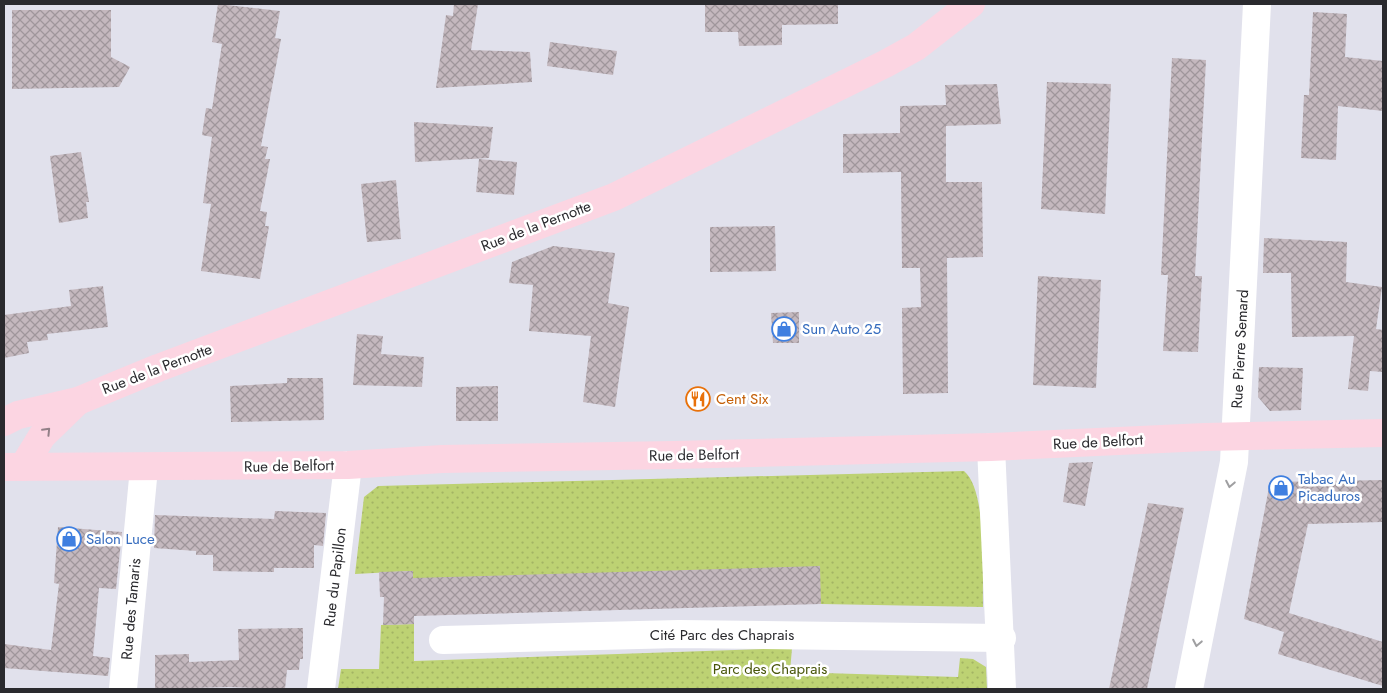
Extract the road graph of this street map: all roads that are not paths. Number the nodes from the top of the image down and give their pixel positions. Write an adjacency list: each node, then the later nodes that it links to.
1 (971, 4): 3 (main road, Rue de la Pernotte)
2 (1257, 4): 6 (street, Rue Pierre Semard)
3 (78, 401): 4 (main road, Rue de la Pernotte); 9 (main road, Rue de la Pernotte, one-way to 3)
4 (4, 422)
5 (1383, 434): 6 (main road, Rue de Belfort)
6 (1236, 436): 7 (main road, Rue de Belfort); 16 (street, Rue Pierre Semard, one-way to 16)
7 (990, 446): 8 (main road, Rue de Belfort); 11 (street)
8 (348, 465): 10 (main road, Rue de Belfort); 14 (street, Rue du Papillon)
9 (13, 467): 10 (main road, Rue de Belfort)
10 (144, 468): 13 (street, Rue des Tamaris)
11 (1002, 638): 12 (street, Cité Parc des Chaprais); 15 (street)
12 (443, 640)
13 (123, 689)
14 (321, 689)
15 (1002, 689)
16 (1189, 689)

